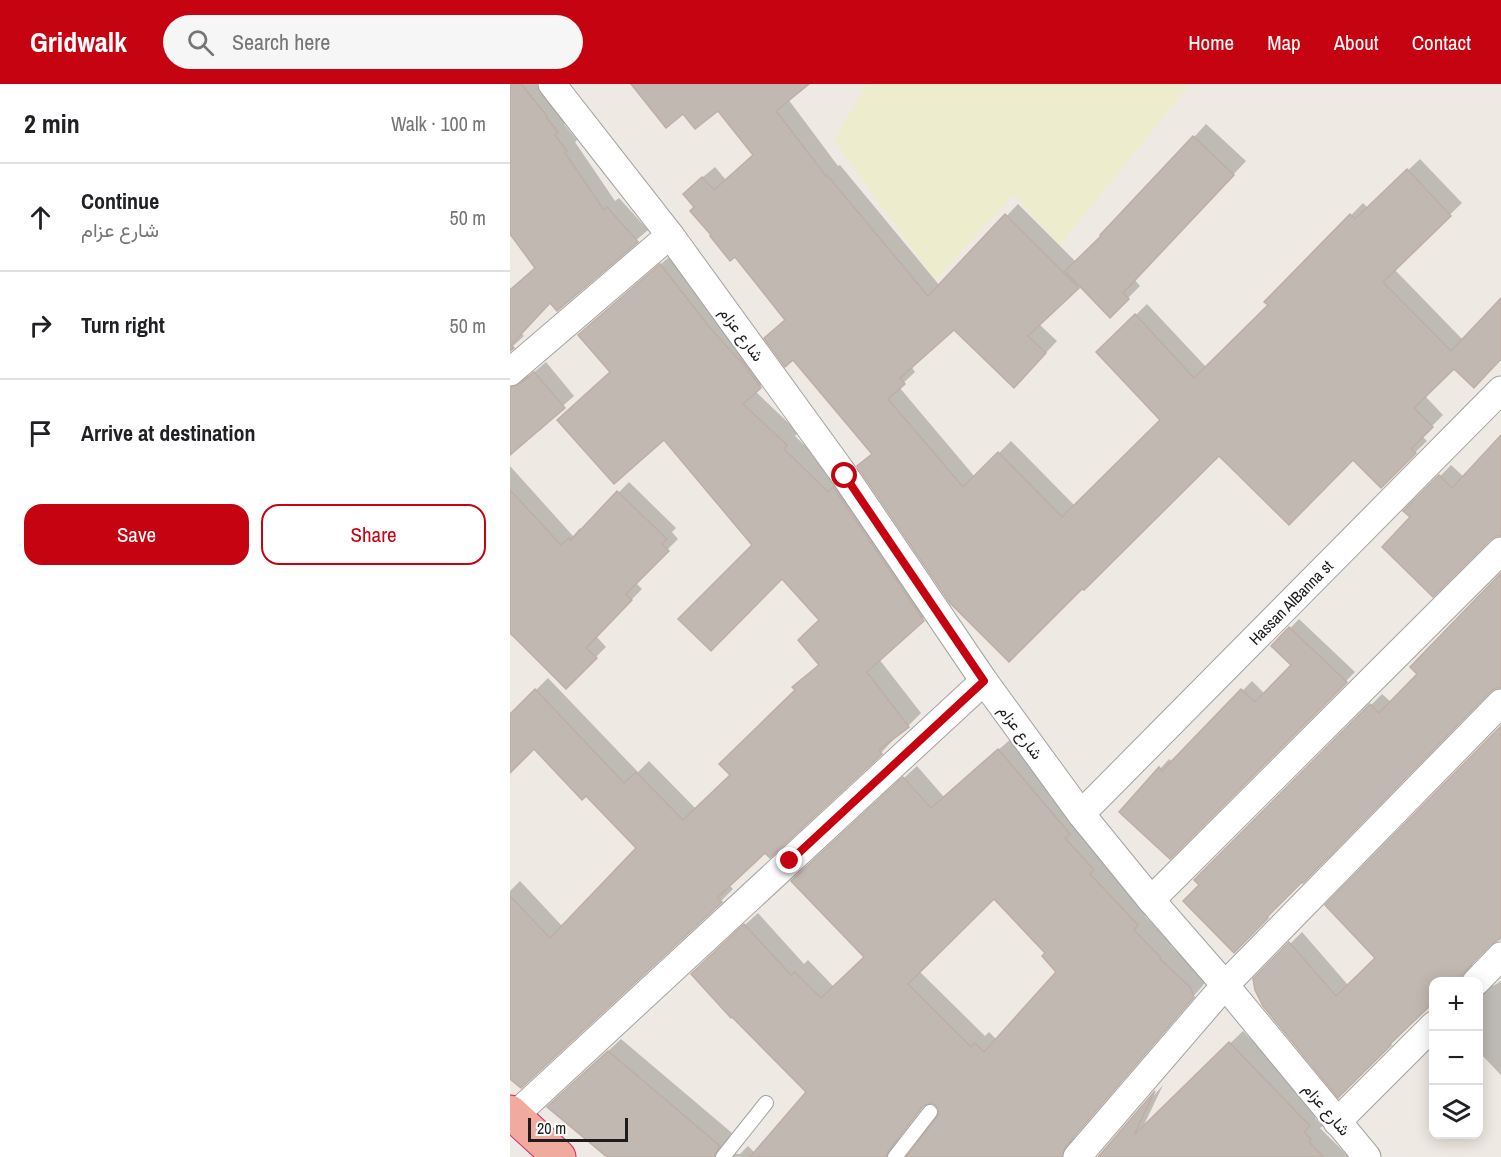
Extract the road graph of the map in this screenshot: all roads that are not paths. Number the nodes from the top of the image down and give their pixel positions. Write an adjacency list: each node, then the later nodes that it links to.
1 (552, 84): 2 (street, شارع عزام)
2 (670, 236): 3 (street); 6 (street, شارع عزام)
3 (510, 372)
4 (1501, 390): 8 (street, Hassan AlBanna st)
5 (1501, 551): 9 (street)
6 (984, 681): 8 (street, شارع عزام); 16 (street)
7 (1501, 703): 12 (street)
8 (1081, 814): 9 (street, شارع عزام)
9 (1151, 900): 12 (street, شارع عزام)
10 (1501, 956): 11 (street)
11 (1480, 977)
12 (1225, 985): 17 (street, شارع عزام); 21 (street)
13 (1429, 1030): 17 (street)
14 (766, 1103): 19 (lane)
15 (930, 1112): 20 (lane)
16 (512, 1114): 18 (highway)
17 (1338, 1122): 22 (street, شارع عزام)
18 (559, 1157)
19 (723, 1157)
20 (895, 1157)
21 (1077, 1157)
22 (1367, 1157)

